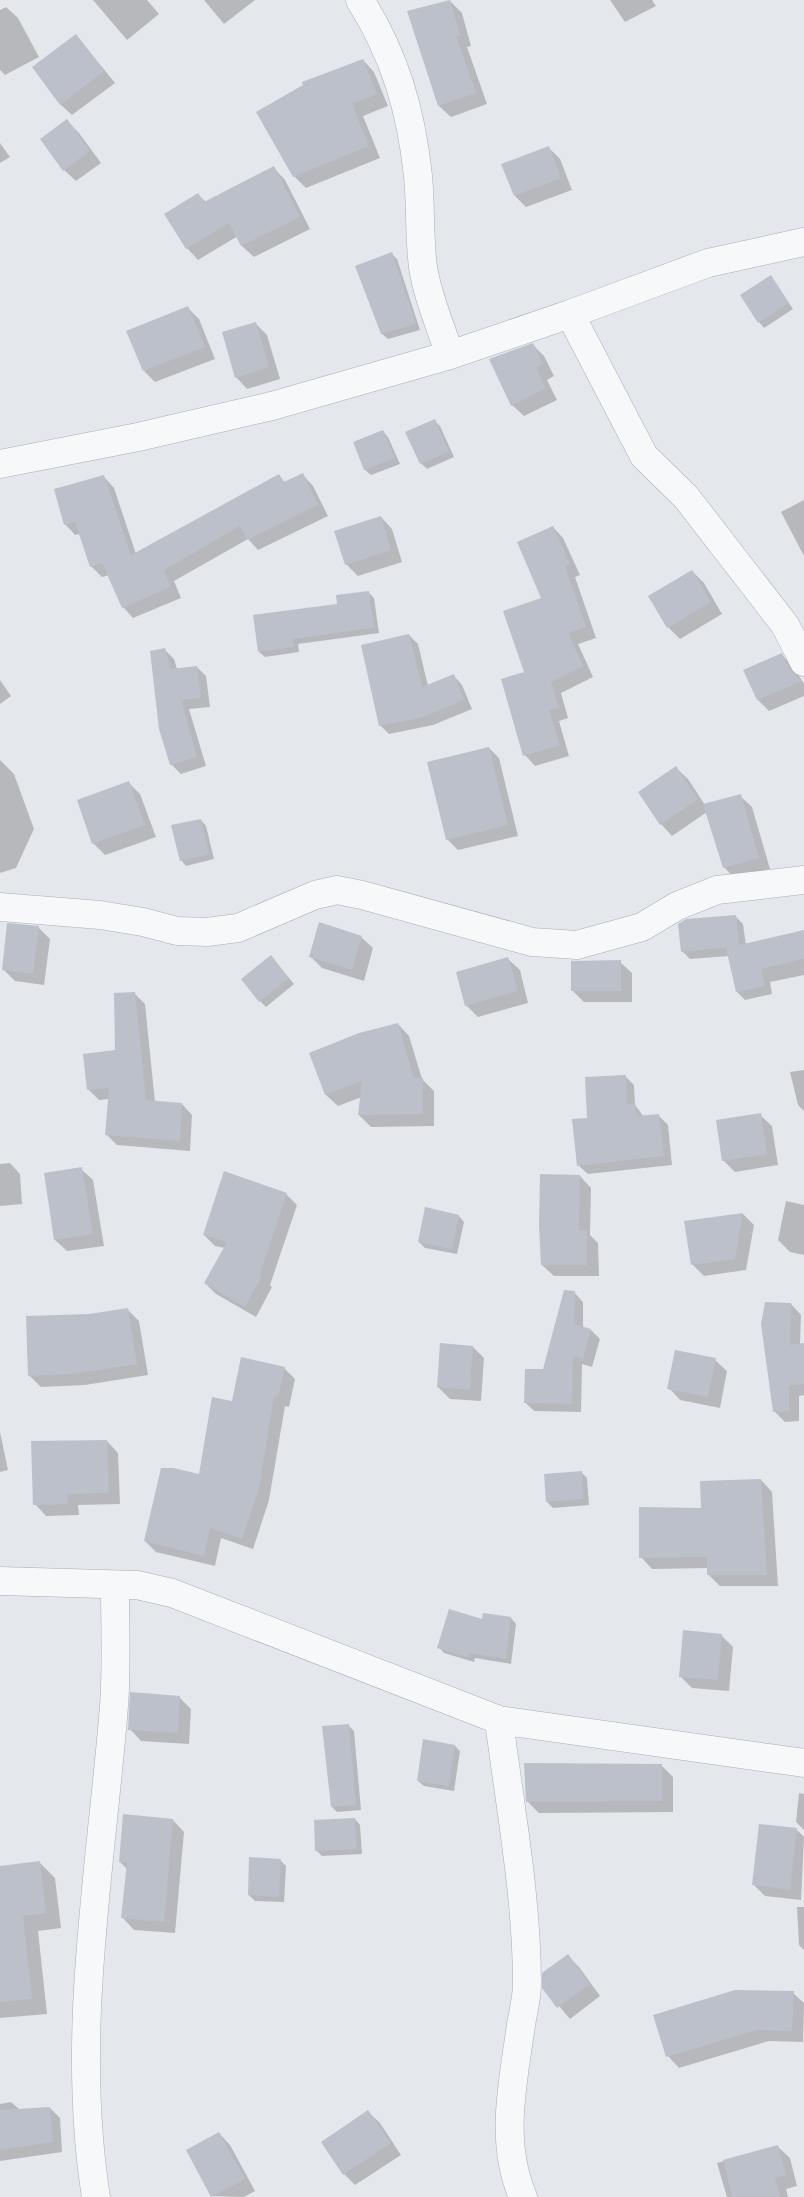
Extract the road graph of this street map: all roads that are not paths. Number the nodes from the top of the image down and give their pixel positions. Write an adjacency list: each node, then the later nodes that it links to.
1 (360, 0): 4 (street)
2 (804, 242): 3 (street)
3 (570, 314): 4 (street); 6 (street)
4 (450, 355): 5 (street)
5 (0, 464)
6 (804, 662)
7 (804, 880): 8 (street)
8 (0, 907)
9 (0, 1581): 10 (street)
10 (115, 1585): 11 (street); 13 (street)
11 (499, 1720): 12 (street); 14 (street)
12 (804, 1763)
13 (96, 2197)
14 (523, 2197)

